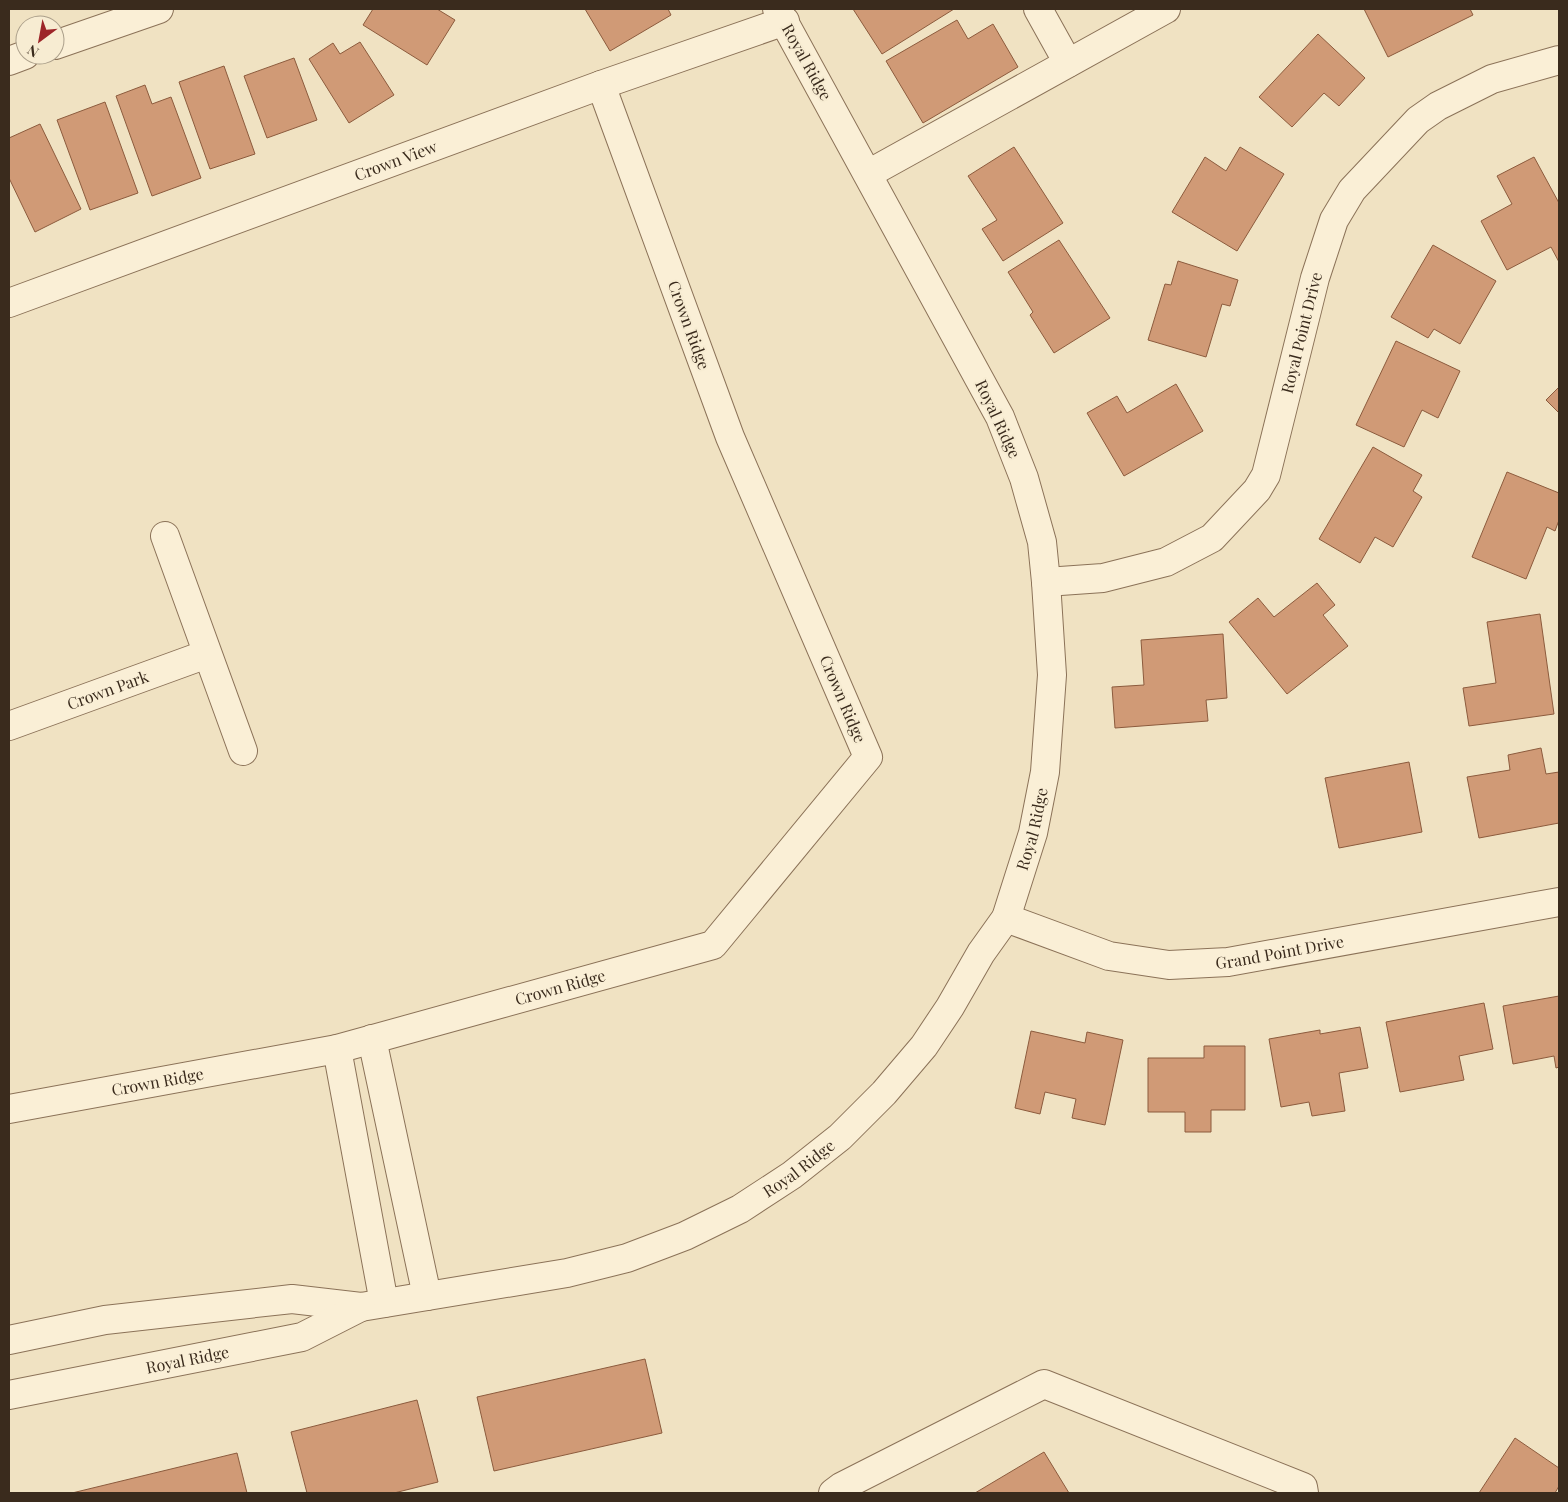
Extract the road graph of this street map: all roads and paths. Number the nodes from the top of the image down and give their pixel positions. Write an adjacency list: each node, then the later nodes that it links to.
1 (159, 9): 5 (street)
2 (1038, 9): 7 (street)
3 (1166, 9): 7 (street)
4 (781, 15): 8 (street, Crown View); 9 (street, Royal Ridge)
5 (65, 42)
6 (1559, 60): 12 (street, Royal Point Drive)
7 (1068, 63): 9 (street)
8 (601, 85): 10 (street, Crown View); 18 (street, Crown Ridge)
9 (868, 174): 12 (street, Royal Ridge)
10 (9, 304)
11 (165, 536): 13 (street)
12 (1046, 582): 17 (street, Royal Ridge)
13 (208, 654): 14 (street, Crown Park); 15 (street)
14 (9, 726)
15 (243, 751)
16 (1559, 902): 17 (street, Grand Point Drive)
17 (1006, 918): 21 (street, Royal Ridge)
18 (372, 1039): 19 (street, Crown Ridge); 21 (street)
19 (338, 1049): 20 (street, Crown Ridge); 22 (street)
20 (9, 1109)
21 (427, 1296): 22 (street, Royal Ridge)
22 (372, 1305): 23 (street, Royal Ridge); 24 (street, Royal Ridge)
23 (9, 1340)
24 (9, 1395)
25 (833, 1493): 26 (street)
26 (1304, 1493)

